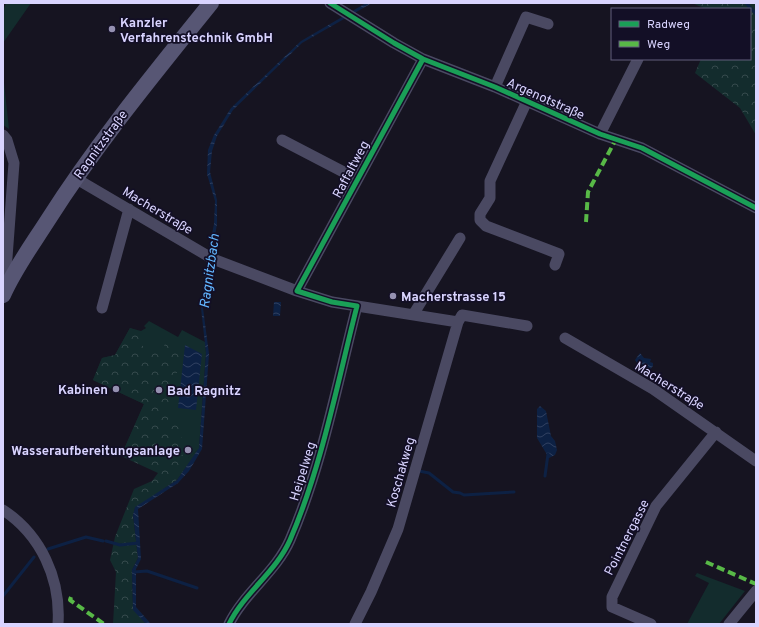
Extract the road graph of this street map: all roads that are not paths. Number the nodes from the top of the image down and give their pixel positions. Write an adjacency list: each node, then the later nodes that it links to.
1 (211, 3): 11 (main road, Ragnitzstraße)
2 (330, 3): 4 (street, Argenotstraße)
3 (548, 24): 6 (street, Argenotstraße)
4 (423, 58): 6 (street, Argenotstraße); 12 (street, Raffaltweg)
5 (637, 60): 9 (street)
6 (495, 87): 7 (street, Argenotstraße)
7 (527, 102): 9 (street, Argenotstraße); 16 (street, Argenotstraße)
8 (3, 134): 17 (street)
9 (600, 134): 13 (street, Argenotstraße)
10 (282, 140): 12 (street, Raffaltweg)
11 (74, 178): 14 (street, Macherstraße); 17 (main road, Ragnitzstraße)
12 (357, 179): 18 (street, Raffaltweg)
13 (756, 208)
14 (129, 209): 18 (street, Macherstraße); 21 (street)
15 (460, 238): 22 (street)
16 (555, 265)
17 (11, 277): 19 (main road, Ragnitzstraße)
18 (297, 291): 20 (street, Macherstraße)
19 (3, 296)
20 (357, 306): 22 (street, Macherstraße); 31 (street, Heipelweg)
21 (102, 308)
22 (413, 315): 23 (street, Macherstraße)
23 (458, 322): 24 (street, Macherstraße); 32 (street, Koschakweg)
24 (528, 326)
25 (565, 338): 26 (street, Macherstraße)
26 (716, 432): 27 (street, Macherstraße); 33 (street, Pointnergasse)
27 (756, 461)
28 (3, 510): 30 (street)
29 (756, 591): 34 (street)
30 (58, 624)
31 (229, 624)
32 (355, 624)
33 (650, 624)
34 (729, 624)

